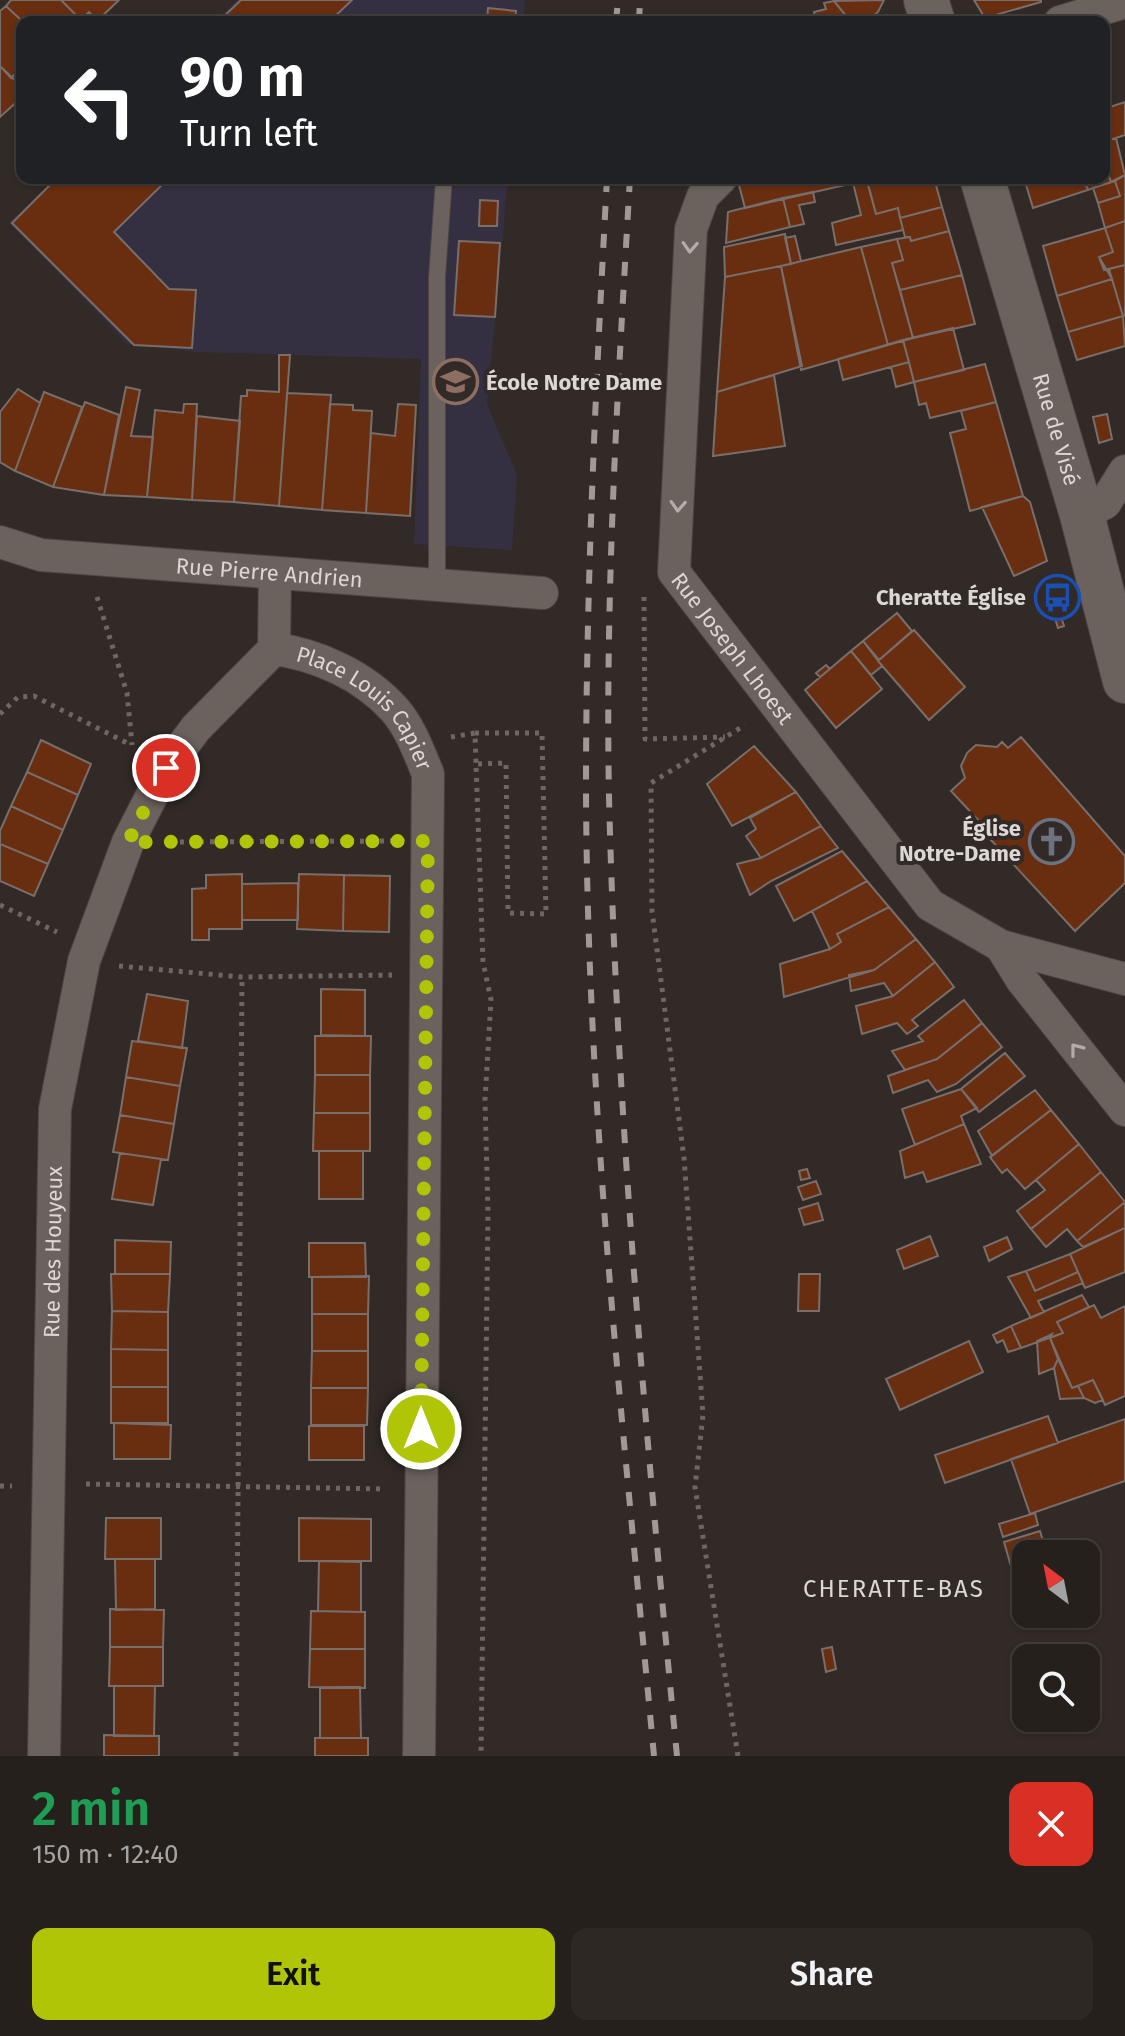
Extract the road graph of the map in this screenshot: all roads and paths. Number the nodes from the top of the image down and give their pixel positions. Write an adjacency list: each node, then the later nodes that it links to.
1 (1125, 2): 2 (street)
2 (1080, 16)
3 (444, 184): 11 (lane)
4 (715, 184): 15 (street, Rue Joseph Lhoest, one-way to 15)
5 (984, 184): 7 (street, Rue de Visé)
6 (1125, 471): 7 (street)
7 (1082, 515): 14 (street, Rue de Visé)
8 (0, 542): 9 (street, Rue Pierre Andrien)
9 (75, 558): 10 (street, Rue Pierre Andrien); 16 (path)
10 (275, 574): 11 (street, Rue Pierre Andrien); 13 (street, Place Louis Capier)
11 (437, 585): 12 (street, Rue Pierre Andrien)
12 (542, 593)
13 (274, 649): 20 (street, Place Louis Capier); 21 (street, Place Louis Capier)
14 (1125, 681)
15 (777, 706): 18 (path); 24 (street, Rue Joseph Lhoest)
16 (0, 714)
17 (475, 733): 37 (path)
18 (726, 737): 19 (path); 38 (path)
19 (645, 739)
20 (166, 768): 22 (street, Rue des Houyeux)
21 (428, 841): 22 (path); 26 (street, Place Louis Capier)
22 (128, 842): 25 (street, Rue des Houyeux)
23 (0, 905): 25 (path)
24 (1001, 946): 28 (street); 29 (street, one-way to 24)
25 (86, 955): 27 (path); 31 (street, Rue des Houyeux)
26 (425, 974): 27 (path); 33 (street, Place Louis Capier)
27 (242, 977): 32 (path)
28 (1125, 979)
29 (1125, 1110)
30 (0, 1486): 31 (path)
31 (49, 1486): 32 (path); 34 (street, Rue des Houyeux)
32 (238, 1487): 33 (path); 35 (path)
33 (421, 1489): 36 (street, Place Louis Capier)
34 (44, 1756)
35 (236, 1756)
36 (419, 1756)
37 (481, 1756)
38 (738, 1756)

